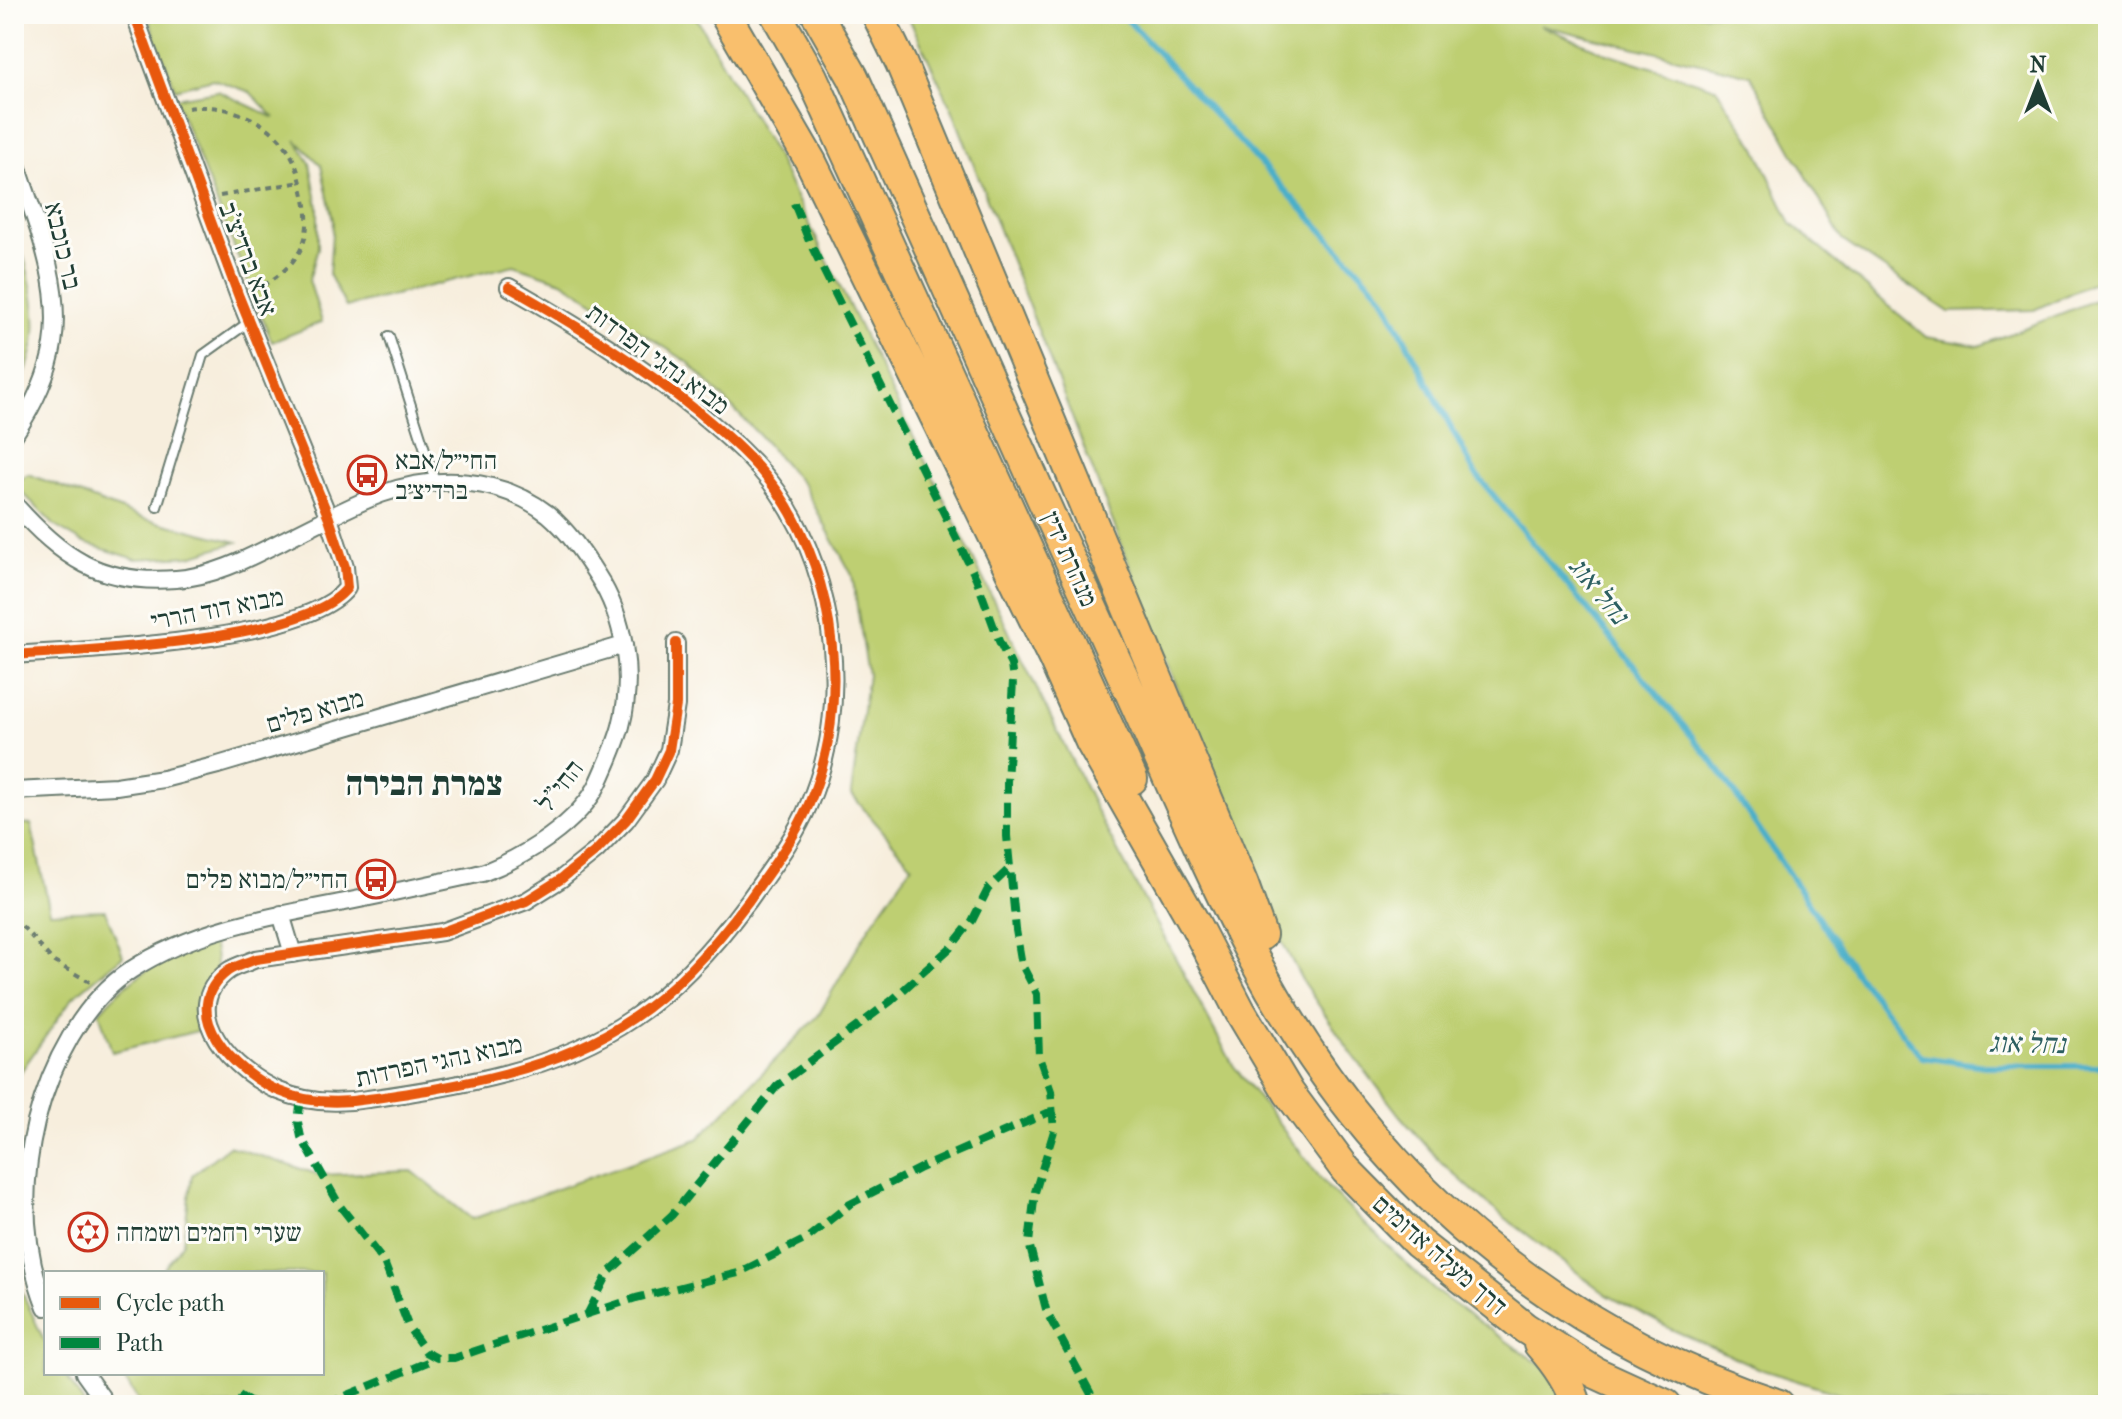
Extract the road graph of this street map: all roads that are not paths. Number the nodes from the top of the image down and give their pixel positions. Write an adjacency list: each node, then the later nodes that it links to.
1 (134, 14): 8 (street, אבא ברדיצ'ב)
2 (725, 14): 20 (highway)
3 (776, 14): 20 (highway, מנהרת ידין)
4 (817, 14): 22 (highway, מנהרת ידין)
5 (877, 14): 22 (highway)
6 (14, 156): 10 (street, בר כוכבא)
7 (509, 287): 21 (street, מבוא נהגי הפרדות)
8 (249, 322): 13 (lane); 14 (street, אבא ברדיצ'ב)
9 (389, 336): 11 (lane)
10 (14, 435)
11 (435, 481): 14 (street, החי"ל); 16 (street, החי"ל)
12 (14, 504): 14 (street, החי"ל)
13 (157, 507)
14 (329, 518): 17 (street, מבוא דוד הררי)
15 (676, 643): 21 (street, מבוא נהגי הפרדות)
16 (624, 645): 18 (street, מבוא פלים); 19 (street, החי"ל)
17 (14, 655)
18 (14, 791)
19 (281, 914): 21 (street); 23 (street, החי"ל)
20 (1195, 924): 24 (highway, דרך מעלה אדומים)
21 (293, 954)
22 (1339, 1095): 29 (highway, דרך מעלה אדומים)
23 (44, 1301)
24 (1525, 1328): 27 (highway); 28 (highway, דרך מעלה אדומים)
25 (85, 1375): 26 (street)
26 (107, 1405)
27 (1576, 1405)
28 (1666, 1405)
29 (1779, 1405)

